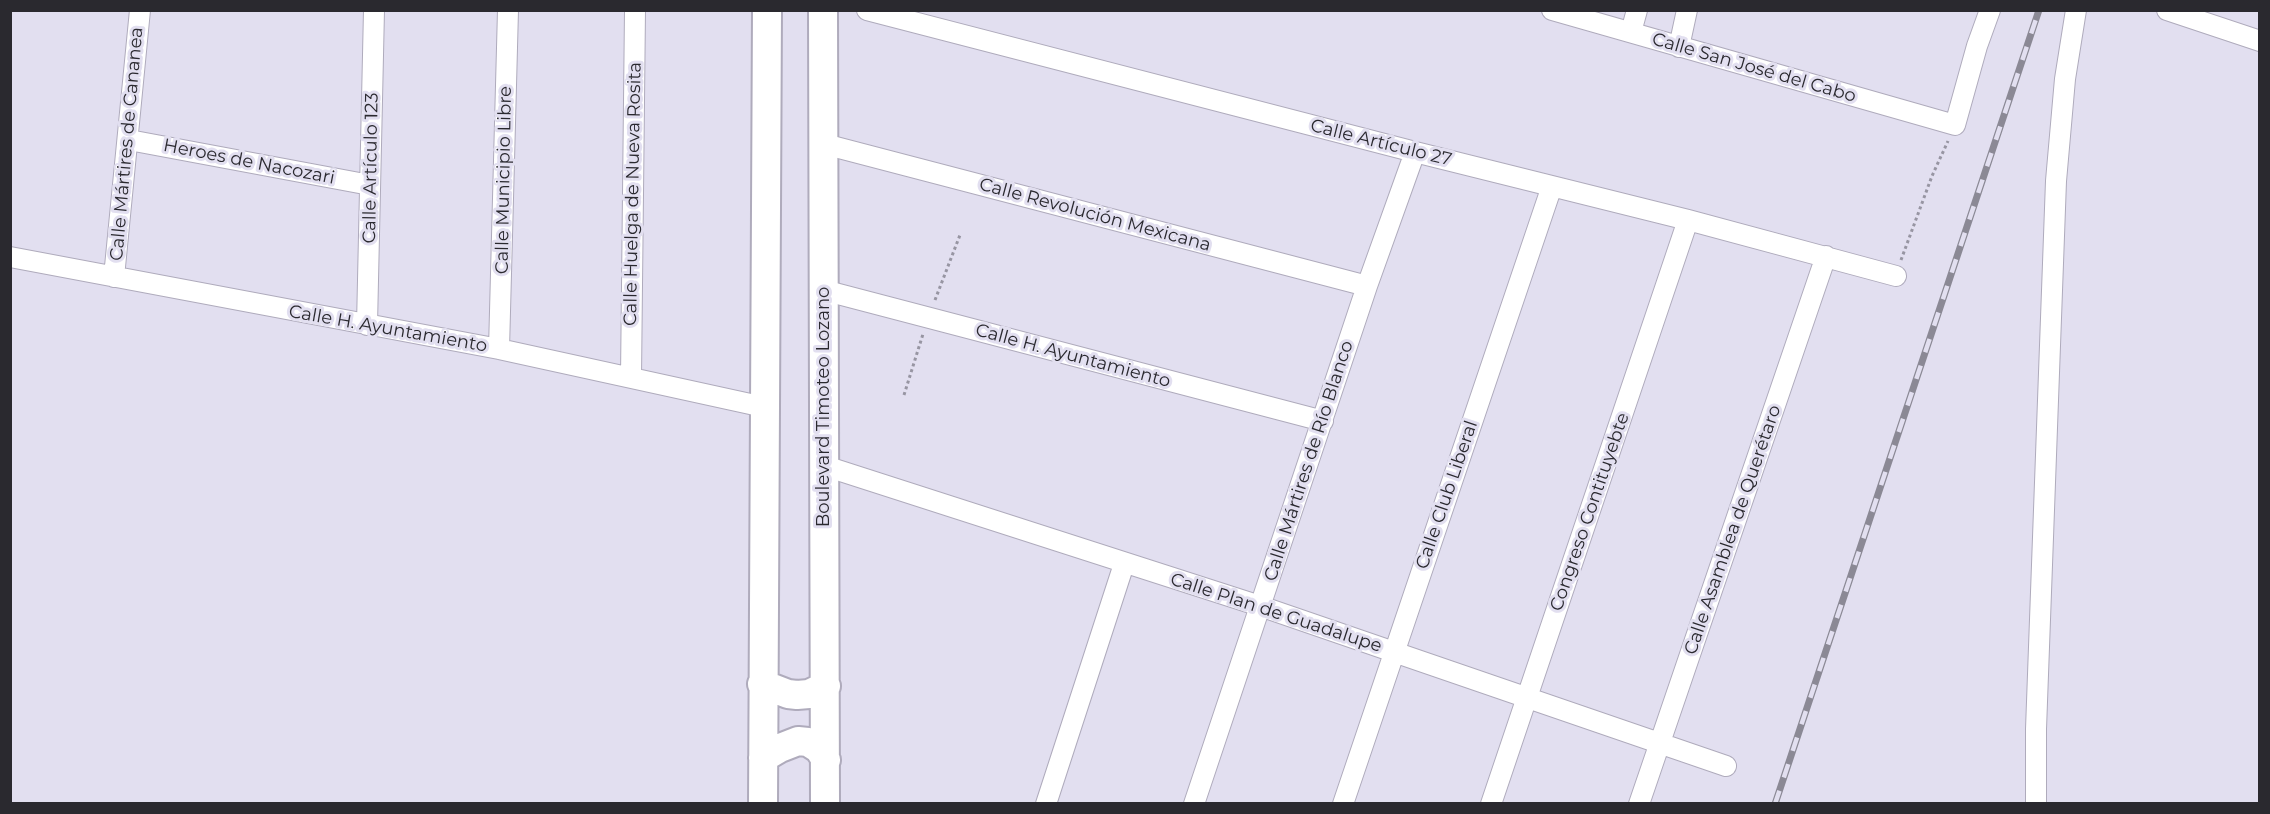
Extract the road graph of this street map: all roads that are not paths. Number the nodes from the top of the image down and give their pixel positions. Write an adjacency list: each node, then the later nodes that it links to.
1 (140, 10): 17 (street, Calle Mártires de Cananea)
2 (374, 10): 20 (street, Calle Artículo 123)
3 (508, 10): 30 (street, Calle Municipio Libre)
4 (635, 10): 31 (street, Calle Huelga de Nueva Rosita)
5 (767, 10): 32 (main road)
6 (823, 10): 18 (main road, Boulevard Timoteo Lozano)
7 (867, 10): 19 (street, Calle Artículo 27)
8 (1552, 10): 14 (street, Calle San José del Cabo)
9 (1637, 10): 14 (street)
10 (1687, 10): 16 (street)
11 (1990, 10): 16 (street, Calle San José del Cabo)
12 (2076, 10): 52 (street)
13 (2167, 10): 15 (street)
14 (1631, 32): 16 (street, Calle San José del Cabo)
15 (2259, 41)
16 (1679, 47)
17 (129, 140): 20 (street, Heroes de Nacozari); 26 (street, Calle Mártires de Cananea)
18 (824, 144): 27 (street, Calle Revolución Mexicana); 28 (main road, Boulevard Timoteo Lozano)
19 (1415, 152): 21 (street, Calle Artículo 27); 27 (street, Calle Mártires de Río Blanco)
20 (370, 185): 29 (street, Calle Artículo 123)
21 (1552, 186): 22 (street, Calle Artículo 27); 37 (street, Calle Club Liberal)
22 (1688, 220): 23 (street, Calle Artículo 27); 40 (street, Congreso Contituyebte)
23 (1826, 256): 25 (street, Calle Artículo 27); 41 (street, Calle Asamblea de Querétaro)
24 (10, 257): 26 (street, Calle H. Ayuntamiento)
25 (1896, 276)
26 (114, 277): 29 (street, Calle H. Ayuntamiento)
27 (1367, 286): 33 (street, Calle Mártires de Río Blanco)
28 (823, 291): 33 (street, Calle H. Ayuntamiento); 34 (main road, Boulevard Timoteo Lozano)
29 (367, 325): 30 (street, Calle H. Ayuntamiento)
30 (499, 349): 31 (street, Calle H. Ayuntamiento)
31 (631, 377): 32 (street, Calle H. Ayuntamiento)
32 (764, 407): 38 (main road)
33 (1323, 421): 36 (street, Calle Mártires de Río Blanco)
34 (825, 466): 35 (street, Calle Plan de Guadalupe); 39 (main road, Boulevard Timoteo Lozano)
35 (1124, 564): 36 (street, Calle Plan de Guadalupe); 47 (street)
36 (1260, 606): 37 (street, Calle Plan de Guadalupe); 48 (street, Calle Mártires de Río Blanco)
37 (1393, 652): 40 (street, Calle Plan de Guadalupe); 49 (street, Calle Club Liberal)
38 (762, 684): 39 (main road); 42 (main road)
39 (826, 686): 43 (main road, Boulevard Timoteo Lozano)
40 (1528, 697): 41 (street, Calle Plan de Guadalupe); 50 (street, Congreso Contituyebte)
41 (1660, 742): 44 (street, Calle Plan de Guadalupe); 51 (street, Calle Asamblea de Querétaro)
42 (763, 758): 43 (main road); 45 (main road)
43 (826, 760): 46 (main road, Boulevard Timoteo Lozano)
44 (1726, 766)
45 (763, 804)
46 (825, 804)
47 (1046, 804)
48 (1194, 804)
49 (1342, 804)
50 (1491, 804)
51 (1639, 804)
52 (2036, 804)

